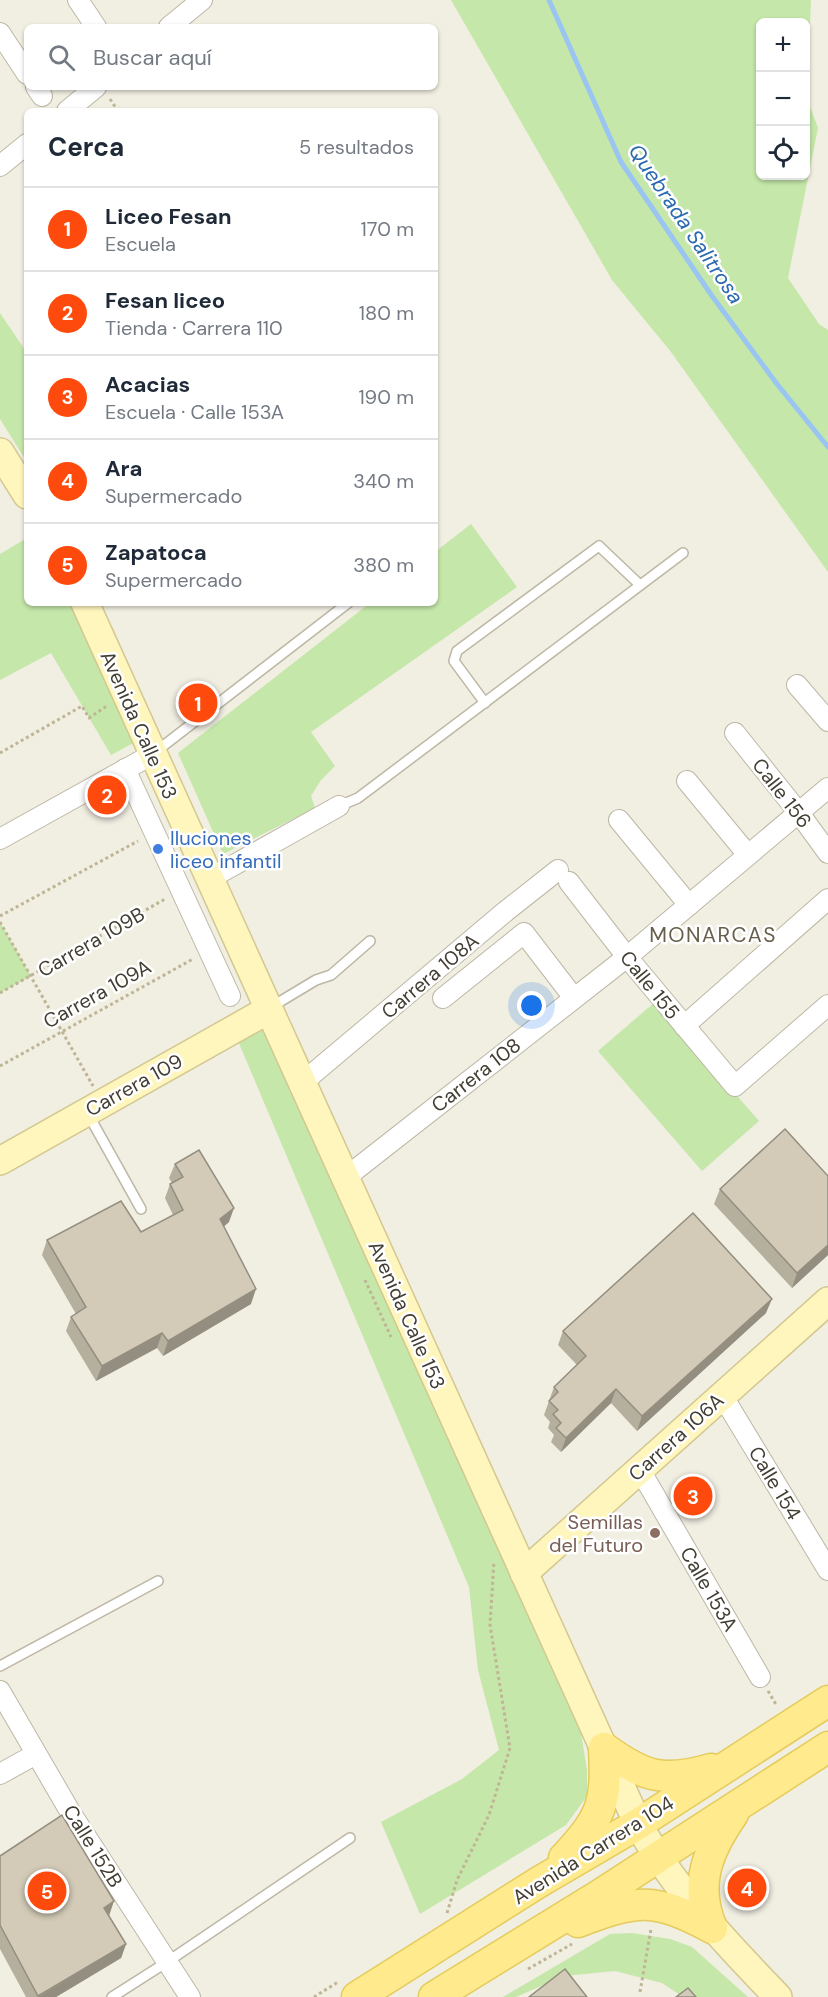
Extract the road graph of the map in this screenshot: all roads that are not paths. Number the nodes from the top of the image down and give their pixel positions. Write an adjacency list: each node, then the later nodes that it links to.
1 (78, 0): 4 (street)
2 (202, 0): 3 (street)
3 (175, 14)
4 (94, 24)
5 (0, 33): 6 (street)
6 (24, 69)
7 (92, 90): 8 (street)
8 (71, 108)
9 (24, 146): 10 (street)
10 (0, 166)
11 (0, 452): 12 (street)
12 (16, 491)
13 (683, 553): 14 (lane)
14 (640, 585): 18 (lane); 18 (lane)
15 (86, 606): 21 (street, Avenida Calle 153)
16 (344, 606): 21 (lane)
17 (797, 686): 19 (street)
18 (485, 703): 25 (lane)
19 (828, 721)
20 (735, 733): 26 (street, Calle 156)
21 (153, 754): 22 (street); 32 (street, Avenida Calle 153)
22 (125, 769): 28 (street); 37 (street, Avenida Calle 153)
23 (687, 781): 30 (street)
24 (828, 788): 26 (street, Carrera 108)
25 (339, 806): 32 (street)
26 (799, 813): 29 (street, Calle 156); 30 (street, Carrera 108)
27 (619, 819): 34 (street)
28 (0, 839)
29 (828, 853)
30 (748, 855): 34 (street, Carrera 108)
31 (564, 876): 36 (street, Calle 155); 43 (street, Carrera 108A)
32 (209, 879): 41 (street, Avenida Calle 153)
33 (828, 899): 42 (street)
34 (689, 905): 36 (street, Carrera 108)
35 (370, 941): 41 (lane)
36 (627, 957): 39 (street, Carrera 108); 42 (street, Calle 155)
37 (230, 996)
38 (443, 998): 39 (street)
39 (574, 998): 46 (street, Carrera 108)
40 (828, 1005): 42 (street, Calle 155)
41 (268, 1010): 43 (street, Avenida Calle 153); 44 (street, Carrera 109)
42 (684, 1026)
43 (303, 1082): 46 (street, Avenida Calle 153)
44 (95, 1107): 45 (street, Carrera 109); 47 (lane)
45 (0, 1161)
46 (345, 1178): 52 (street, Avenida Calle 153)
47 (141, 1209)
48 (827, 1305): 49 (street, Carrera 106A)
49 (722, 1395): 50 (street, Carrera 106A); 51 (street, Calle 154)
50 (640, 1470): 52 (street, Carrera 106A); 55 (street, Calle 153A)
51 (828, 1570)
52 (524, 1573): 59 (street, Avenida Calle 153)
53 (158, 1581): 54 (lane)
54 (0, 1666)
55 (760, 1677)
56 (0, 1691): 60 (street, Calle 152B)
57 (828, 1701): 61 (main road, Avenida Carrera 104)
58 (828, 1747): 63 (main road, Avenida Carrera 104)
59 (604, 1749): 61 (main road); 64 (street, Avenida Calle 153); 67 (main road)
60 (36, 1754): 62 (street); 70 (street, Calle 152B)
61 (731, 1763): 64 (main road, Avenida Carrera 104)
62 (0, 1774)
63 (740, 1804): 66 (main road, Avenida Carrera 104); 68 (main road)
64 (638, 1824): 66 (street, Avenida Calle 153); 67 (main road, Avenida Carrera 104)
65 (350, 1838): 70 (lane)
66 (657, 1858): 68 (street, Avenida Calle 153); 69 (main road, Avenida Carrera 104)
67 (539, 1882): 73 (main road, Avenida Carrera 104)
68 (712, 1928): 69 (main road); 75 (street, Avenida Calle 153)
69 (521, 1958): 74 (main road, Avenida Carrera 104)
70 (167, 1962): 71 (lane); 72 (street, Calle 152B)
71 (115, 1996)
72 (190, 1997)
73 (357, 1997)
74 (434, 1997)
75 (778, 1997)

